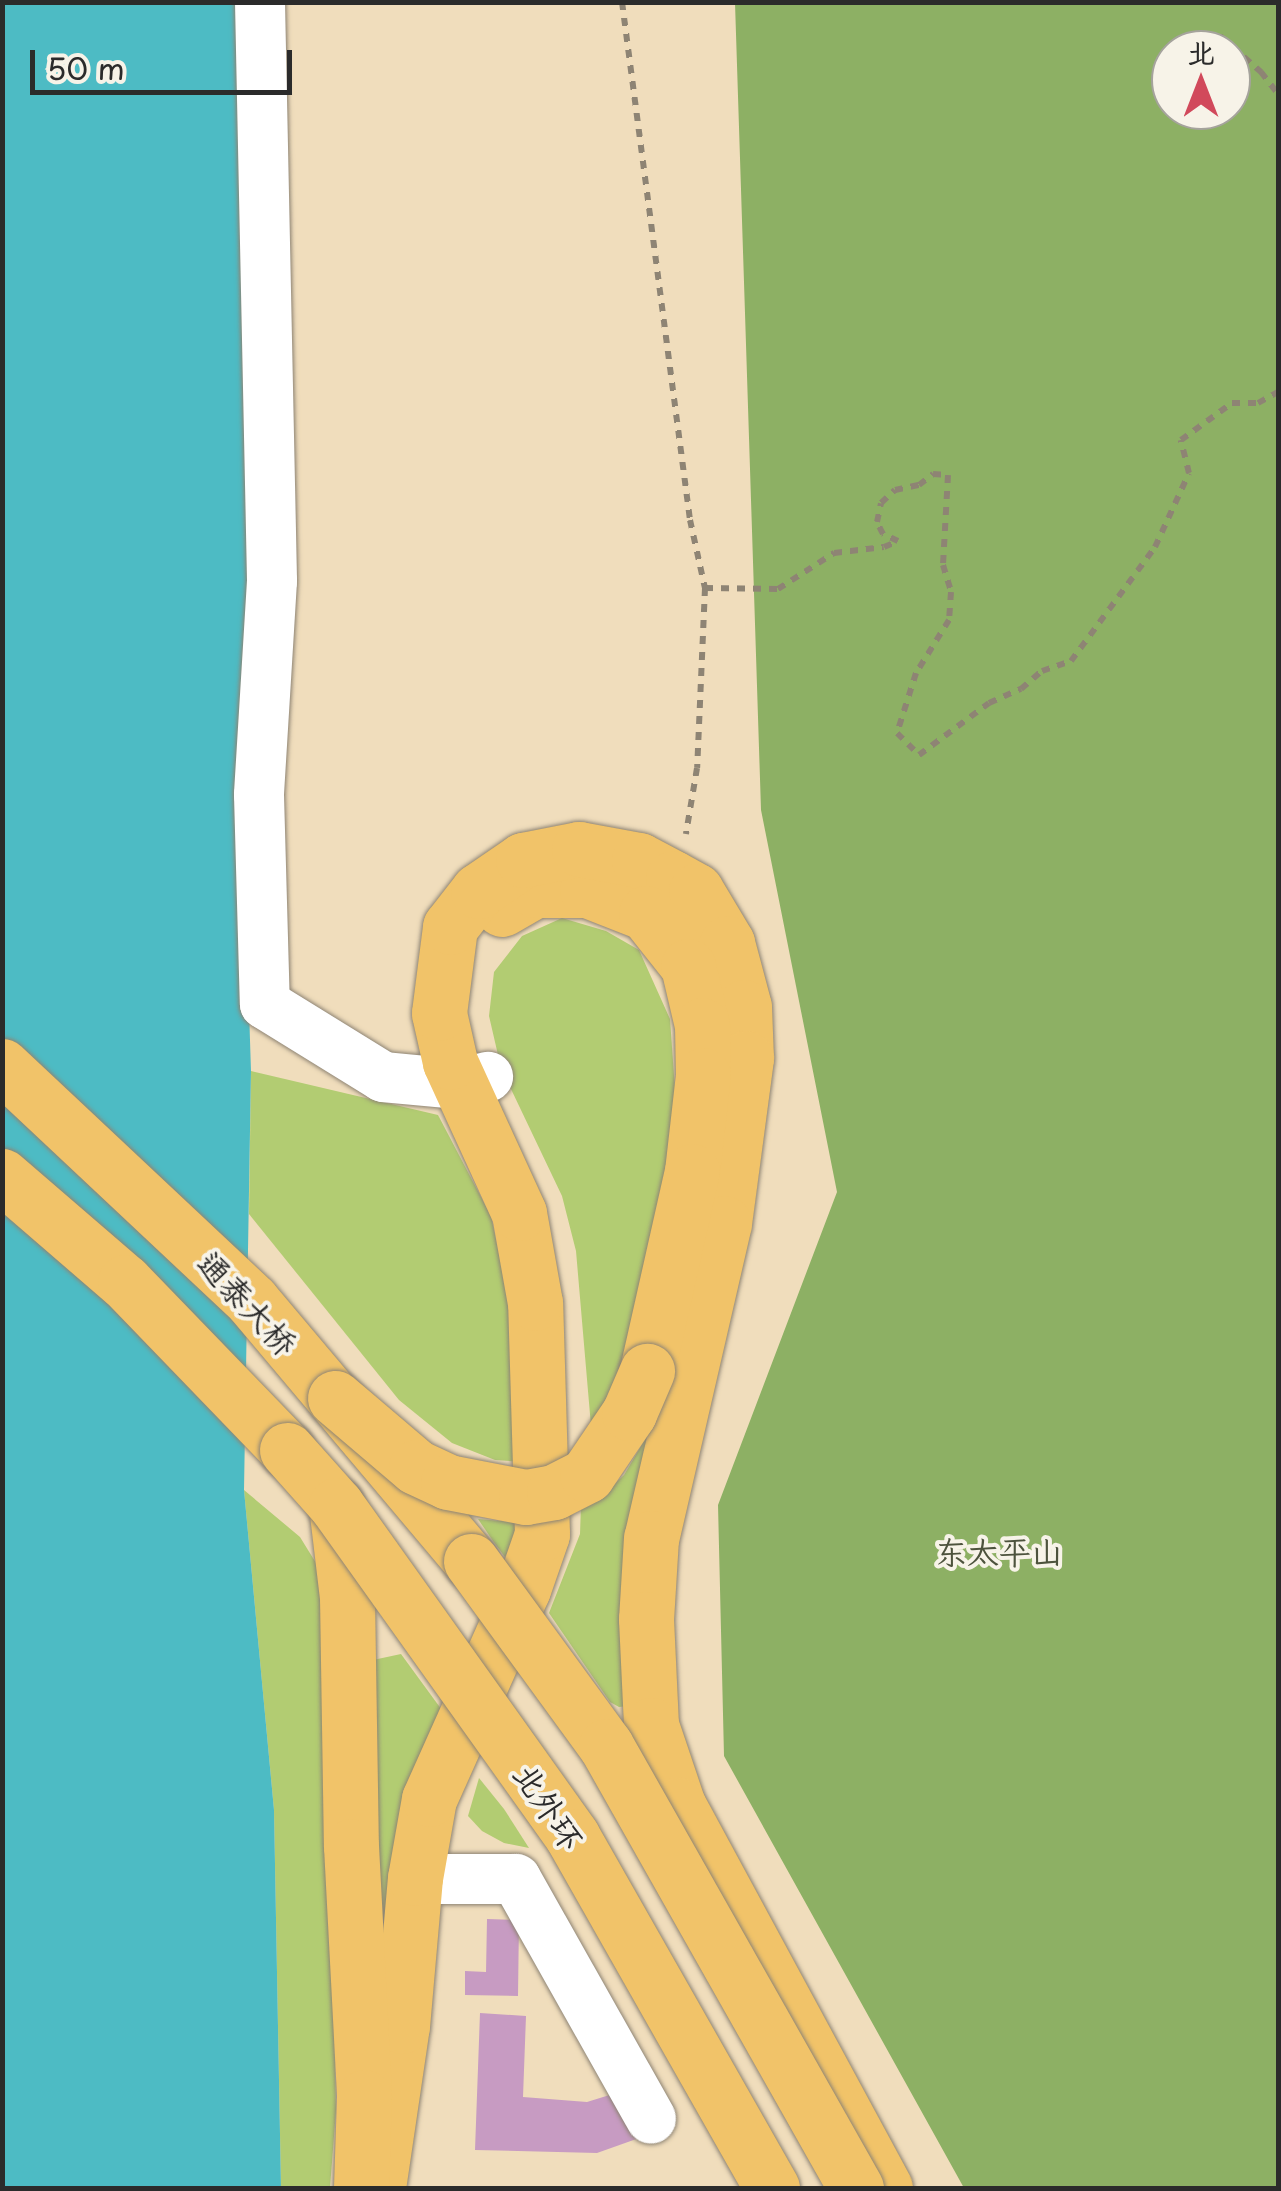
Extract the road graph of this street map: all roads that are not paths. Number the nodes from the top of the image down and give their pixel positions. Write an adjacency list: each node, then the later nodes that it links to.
1 (260, 2): 3 (lane)
2 (2, 1066): 6 (main road, 通泰大桥)
3 (473, 1080): 5 (main road); 8 (main road); 11 (main road)
4 (2, 1176): 7 (main road, 北外环, bridge)
5 (667, 1378): 6 (main road, bridge); 15 (main road)
6 (335, 1398): 14 (main road, 通泰大桥, bridge)
7 (336, 1505): 10 (main road); 13 (main road, 北外环, bridge)
8 (438, 1880): 9 (lane); 12 (main road)
9 (651, 2119)
10 (361, 2188)
11 (378, 2188)
12 (406, 2188)
13 (772, 2188)
14 (856, 2188)
15 (885, 2188)

